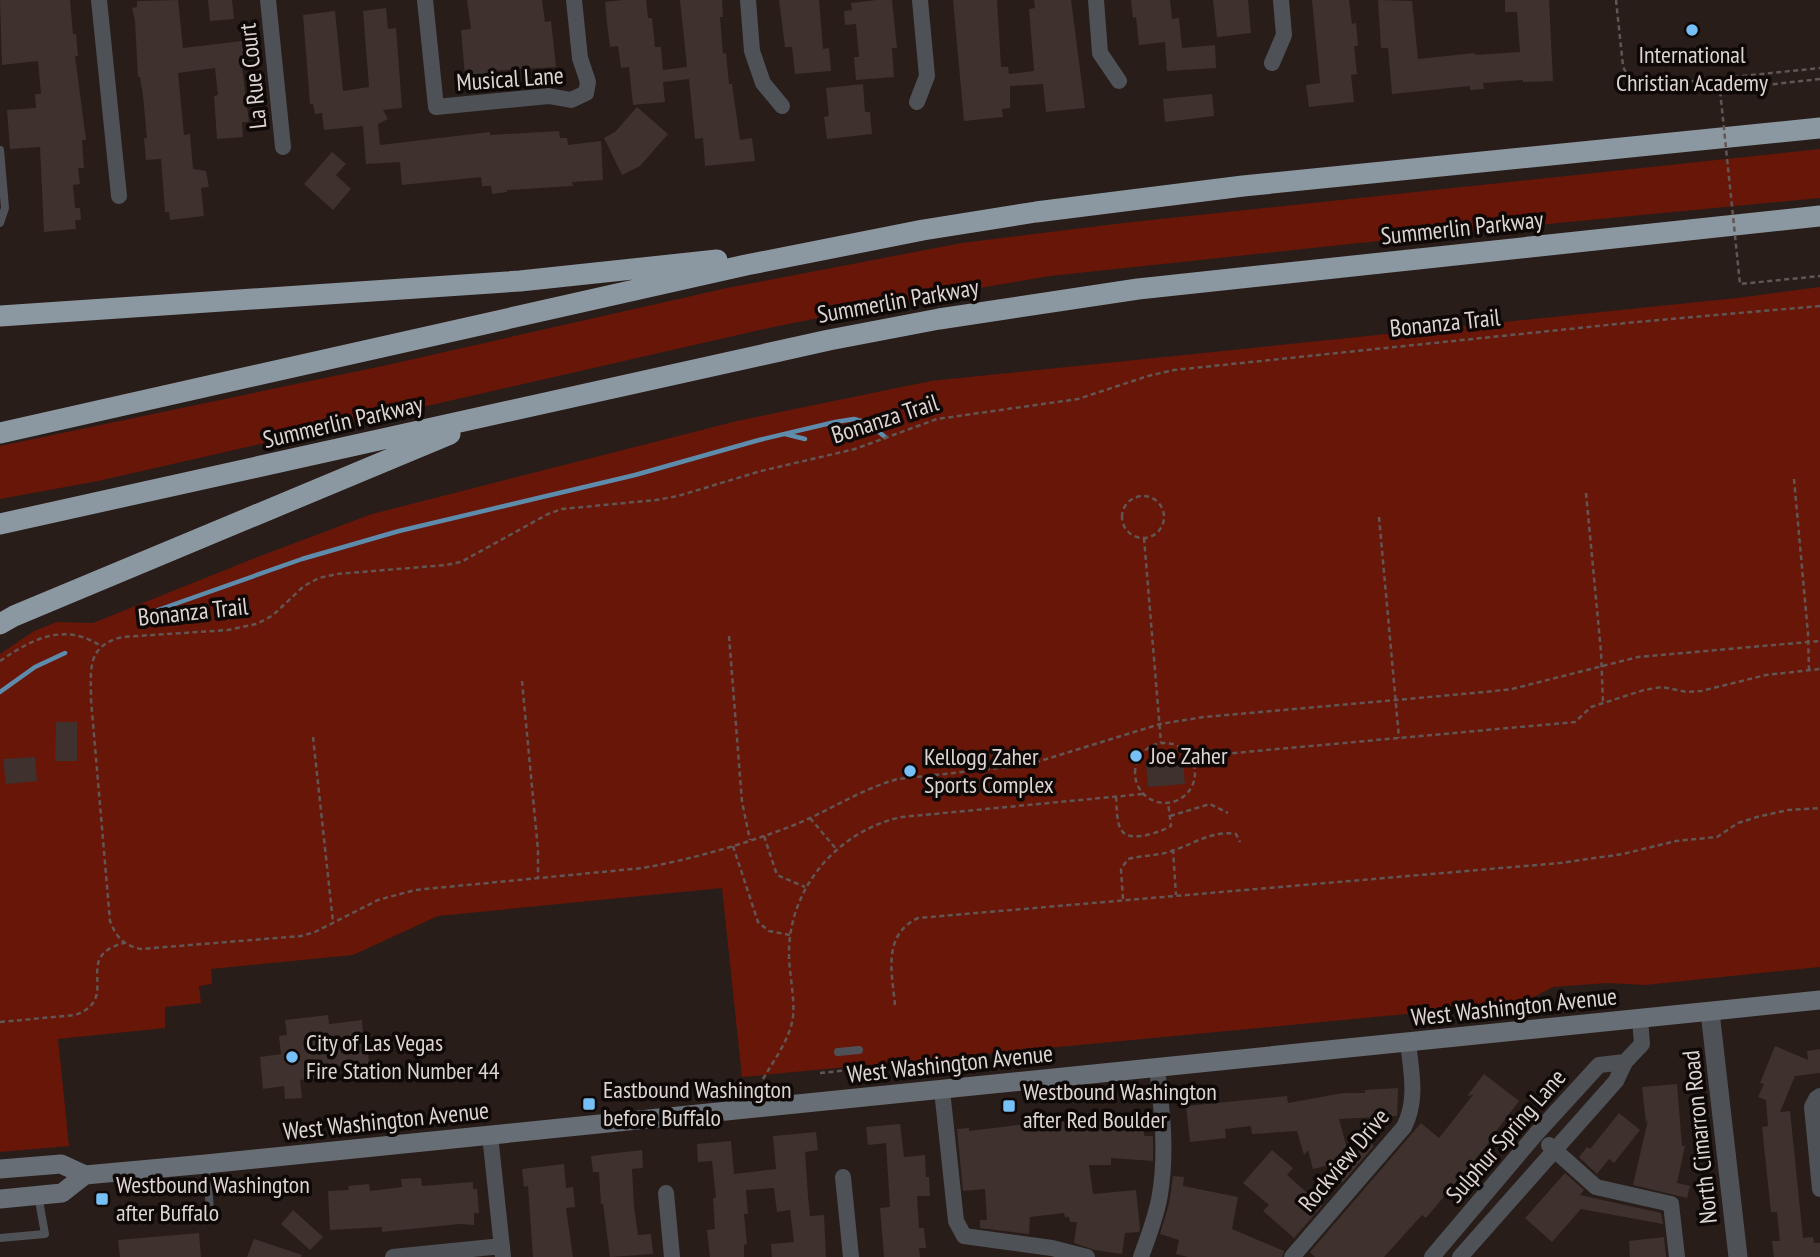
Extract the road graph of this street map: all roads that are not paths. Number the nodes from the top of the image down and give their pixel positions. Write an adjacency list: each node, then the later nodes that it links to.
1 (99, 0): 16 (street)
2 (268, 0): 14 (street, La Rue Court)
3 (425, 0): 4 (street, Musical Lane)
4 (574, 0)
5 (748, 0): 12 (street)
6 (920, 0): 11 (street)
7 (1096, 0): 10 (street)
8 (1281, 0): 9 (street)
9 (1272, 62)
10 (1119, 81)
11 (917, 102)
12 (782, 106)
13 (1820, 128): 19 (highway)
14 (283, 147)
15 (0, 150): 18 (lane)
16 (119, 196)
17 (1820, 216): 21 (highway, Summerlin Parkway)
18 (0, 223)
19 (827, 248): 20 (highway); 22 (highway)
20 (0, 316)
21 (499, 414): 23 (highway, Summerlin Parkway); 24 (highway)
22 (0, 433)
23 (0, 524)
24 (0, 624)
25 (1820, 1000): 26 (main road, West Washington Avenue)
26 (1710, 1012): 27 (main road, West Washington Avenue); 58 (street, North Cimarron Road)
27 (1640, 1019): 28 (main road, West Washington Avenue); 31 (street, Sulphur Spring Lane)
28 (1408, 1042): 32 (main road, West Washington Avenue); 54 (street, Rockview Drive)
29 (859, 1050): 30 (lane)
30 (838, 1052)
31 (1625, 1062): 35 (street, Sulphur Spring Lane); 37 (street, Sulphur Spring Lane)
32 (1157, 1068): 33 (main road, West Washington Avenue); 53 (street)
33 (942, 1090): 36 (main road, West Washington Avenue); 52 (street)
34 (1818, 1097): 42 (street)
35 (1536, 1134): 37 (street); 55 (street, Sulphur Spring Lane)
36 (490, 1135): 38 (main road, West Washington Avenue); 48 (street)
37 (1555, 1150): 56 (street, Sulphur Spring Lane); 57 (street)
38 (206, 1164): 40 (main road, West Washington Avenue); 46 (lane)
39 (0, 1169): 40 (main road, West Washington Avenue)
40 (85, 1175): 44 (main road, West Washington Avenue)
41 (843, 1177): 51 (street)
42 (1820, 1189)
43 (666, 1193): 50 (street)
44 (37, 1195): 45 (main road, West Washington Avenue); 47 (lane)
45 (0, 1199)
46 (211, 1220)
47 (0, 1238)
48 (503, 1252): 49 (street)
49 (393, 1257)
50 (672, 1257)
51 (851, 1257)
52 (1087, 1257)
53 (1141, 1257)
54 (1292, 1257)
55 (1432, 1257)
56 (1460, 1257)
57 (1677, 1257)
58 (1738, 1257)

